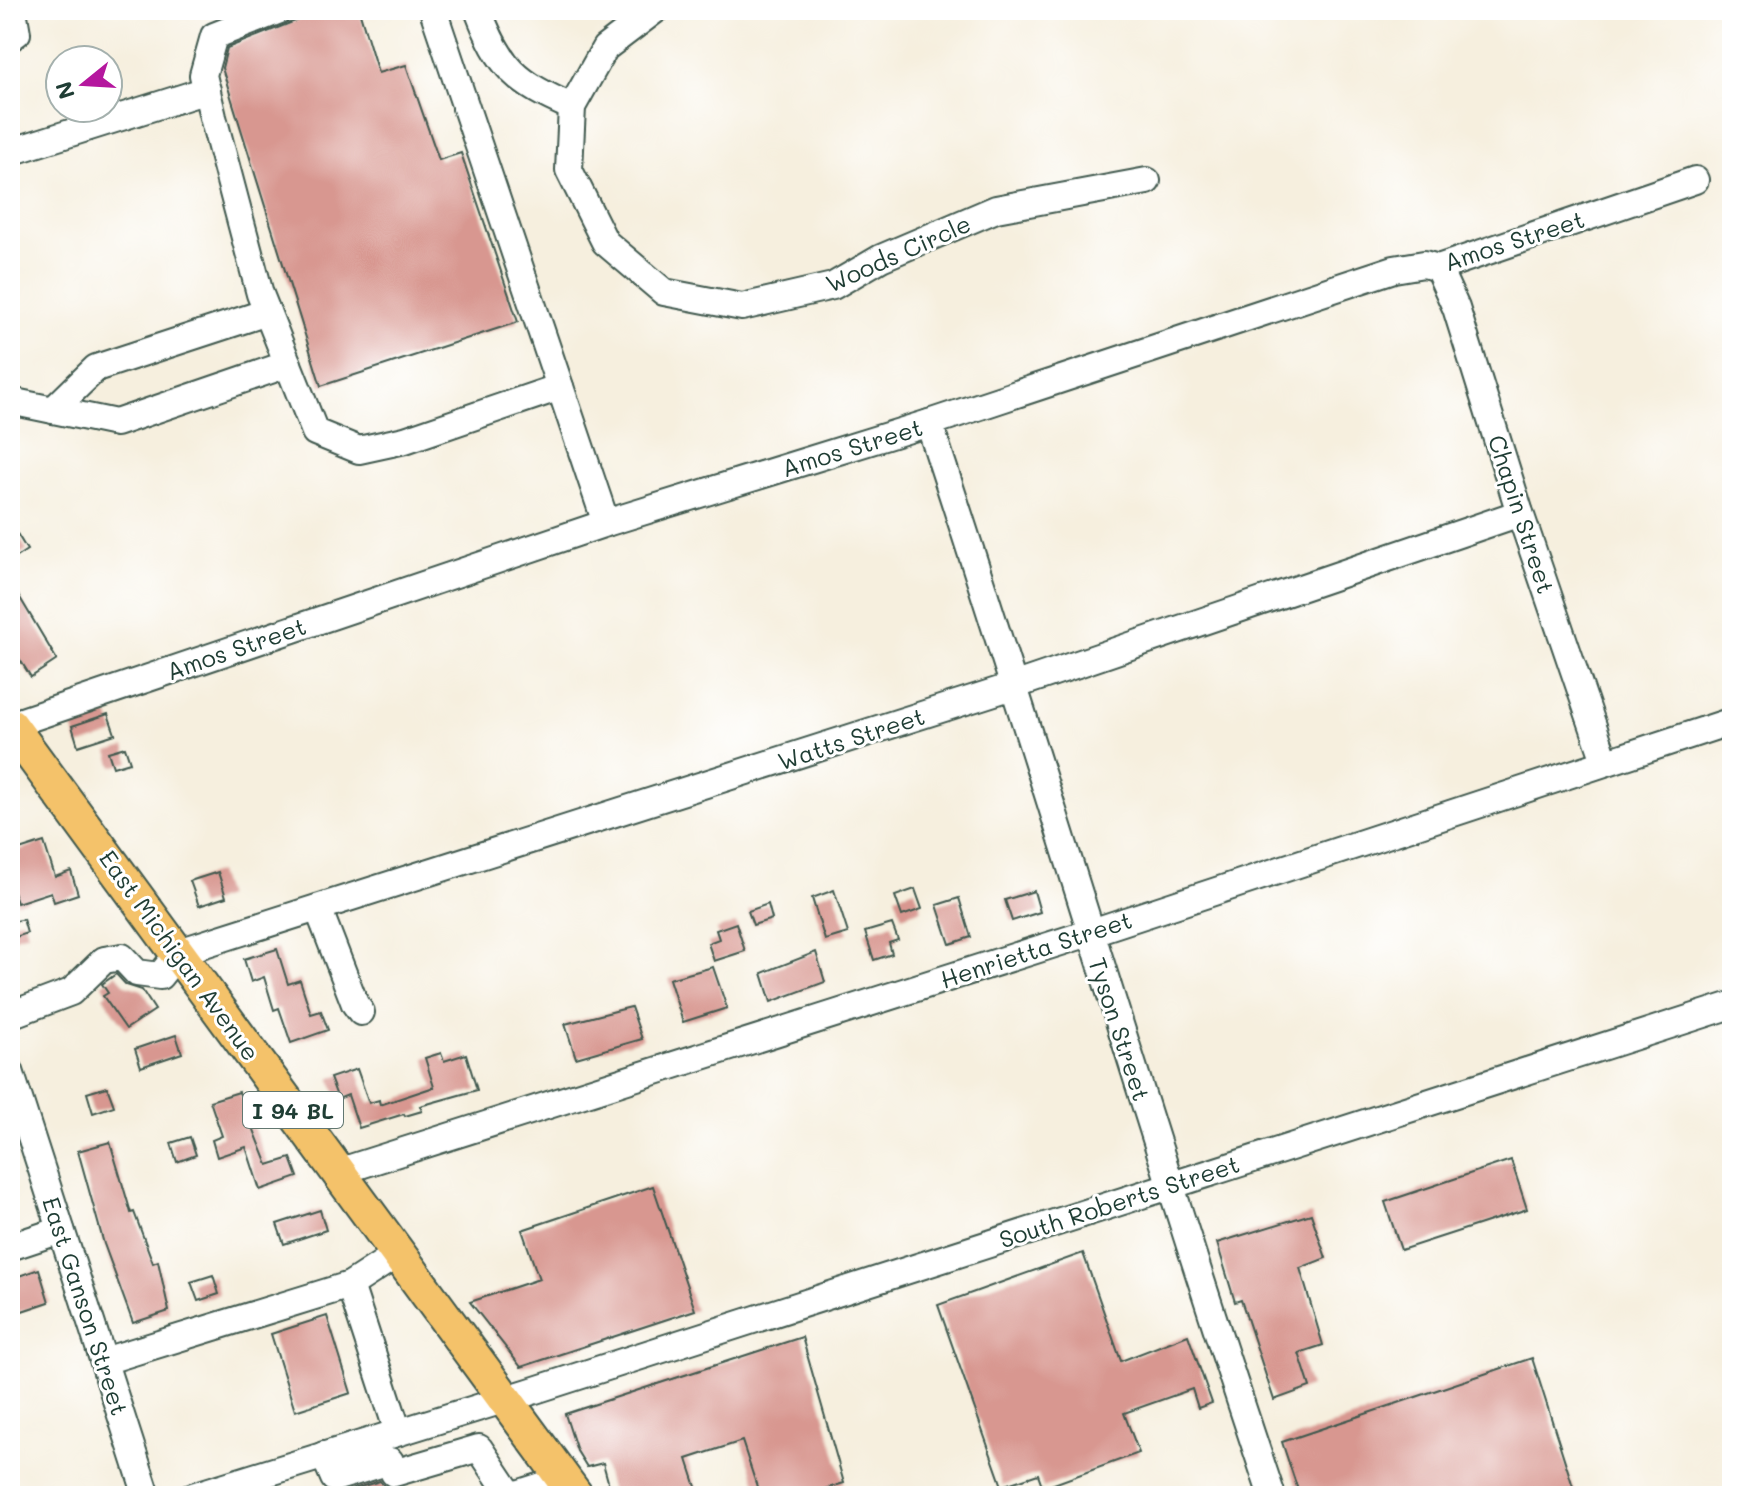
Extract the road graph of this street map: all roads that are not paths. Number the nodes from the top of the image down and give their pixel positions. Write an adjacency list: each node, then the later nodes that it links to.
1 (13, 10): 6 (street)
2 (280, 10): 7 (street)
3 (433, 10): 15 (street)
4 (478, 10): 8 (street)
5 (655, 10): 8 (street, Woods Circle)
6 (10, 38)
7 (207, 90): 9 (street); 13 (street)
8 (572, 107): 11 (street, Woods Circle)
9 (10, 152)
10 (1695, 180): 12 (street, Amos Street)
11 (1147, 181)
12 (1438, 268): 18 (street, Amos Street); 19 (street, Chapin Street)
13 (267, 312): 14 (street); 17 (street)
14 (288, 364): 15 (street); 17 (street)
15 (560, 387): 20 (street)
16 (10, 401): 17 (street)
17 (53, 410)
18 (929, 423): 20 (street, Amos Street); 21 (street, Tyson Street)
19 (1520, 513): 21 (street, Watts Street); 24 (street, Chapin Street)
20 (606, 523): 23 (street, Amos Street)
21 (1016, 685): 25 (street, Watts Street); 26 (street, Tyson Street)
22 (1732, 721): 24 (street, Henrietta Street)
23 (10, 725): 27 (main road, East Michigan Avenue / I 94 BL)
24 (1605, 761): 26 (street, Henrietta Street)
25 (318, 908): 27 (street, Watts Street); 29 (street)
26 (1089, 933): 32 (street, Henrietta Street); 33 (street, Tyson Street)
27 (179, 952): 30 (street); 32 (main road, East Michigan Avenue / I 94 BL)
28 (1732, 1005): 33 (street, South Roberts Street)
29 (361, 1012)
30 (10, 1015)
31 (10, 1071): 34 (street, East Ganson Street)
32 (338, 1172): 36 (main road, East Michigan Avenue / I 94 BL)
33 (1169, 1185): 39 (street, South Roberts Street); 45 (street, Tyson Street)
34 (61, 1230): 35 (street); 38 (street, East Ganson Street)
35 (10, 1247)
36 (399, 1253): 37 (street); 39 (main road, East Michigan Avenue / I 94 BL)
37 (350, 1285): 38 (street); 40 (street)
38 (104, 1361): 42 (street, East Ganson Street)
39 (507, 1398): 40 (street, South Roberts Street); 41 (main road, East Michigan Avenue / I 94 BL)
40 (393, 1460): 43 (street); 44 (street)
41 (570, 1487): 44 (street)
42 (147, 1496)
43 (193, 1496)
44 (511, 1496)
45 (1272, 1496)

